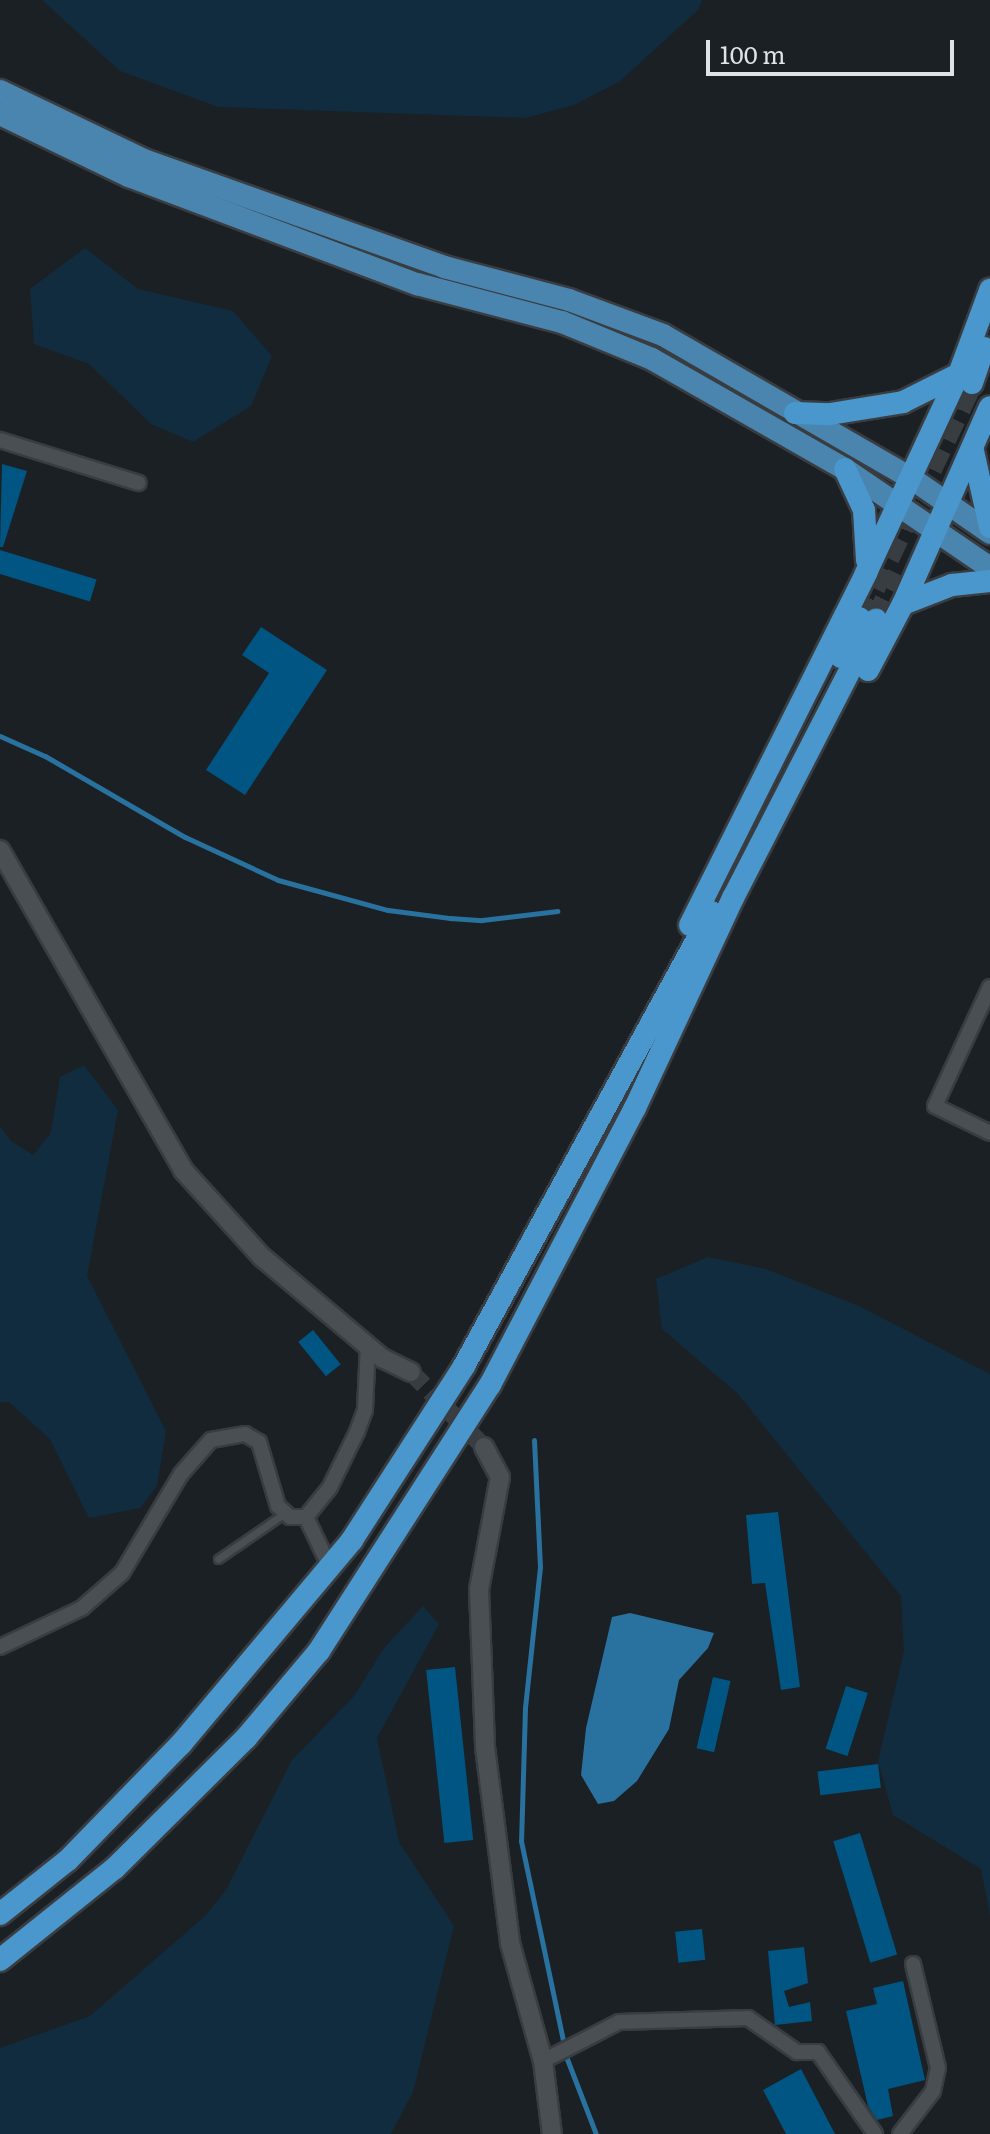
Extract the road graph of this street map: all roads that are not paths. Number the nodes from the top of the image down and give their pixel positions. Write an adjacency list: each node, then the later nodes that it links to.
1 (0, 91): 6 (main road)
2 (0, 114): 9 (main road)
3 (990, 290): 5 (highway)
4 (990, 332): 5 (highway)
5 (979, 384): 6 (highway); 8 (highway); 10 (highway)
6 (795, 413): 10 (main road)
7 (0, 440): 11 (street)
8 (973, 450): 13 (highway); 15 (highway)
9 (845, 469): 12 (main road); 17 (highway)
10 (911, 478): 12 (highway); 13 (main road)
11 (139, 483)
12 (898, 503): 14 (main road); 17 (highway)
13 (948, 507): 14 (highway); 15 (main road)
14 (937, 529): 16 (main road); 19 (highway)
15 (990, 530)
16 (990, 568)
17 (866, 573): 22 (highway)
18 (990, 581): 19 (highway)
19 (903, 604): 23 (highway)
20 (0, 850): 25 (street)
21 (990, 987): 24 (street)
22 (612, 1094): 23 (highway); 31 (highway)
23 (635, 1108): 34 (highway)
24 (990, 1133)
25 (368, 1345): 26 (street); 29 (street)
26 (411, 1372)
27 (484, 1447): 36 (street)
28 (285, 1513): 29 (street); 30 (lane); 32 (street)
29 (306, 1517): 31 (street)
30 (218, 1559)
31 (330, 1567): 33 (highway)
32 (0, 1647)
33 (0, 1914)
34 (0, 1960)
35 (913, 1964): 39 (street)
36 (546, 2059): 37 (street); 38 (street)
37 (552, 2134)
38 (875, 2134)
39 (900, 2134)

